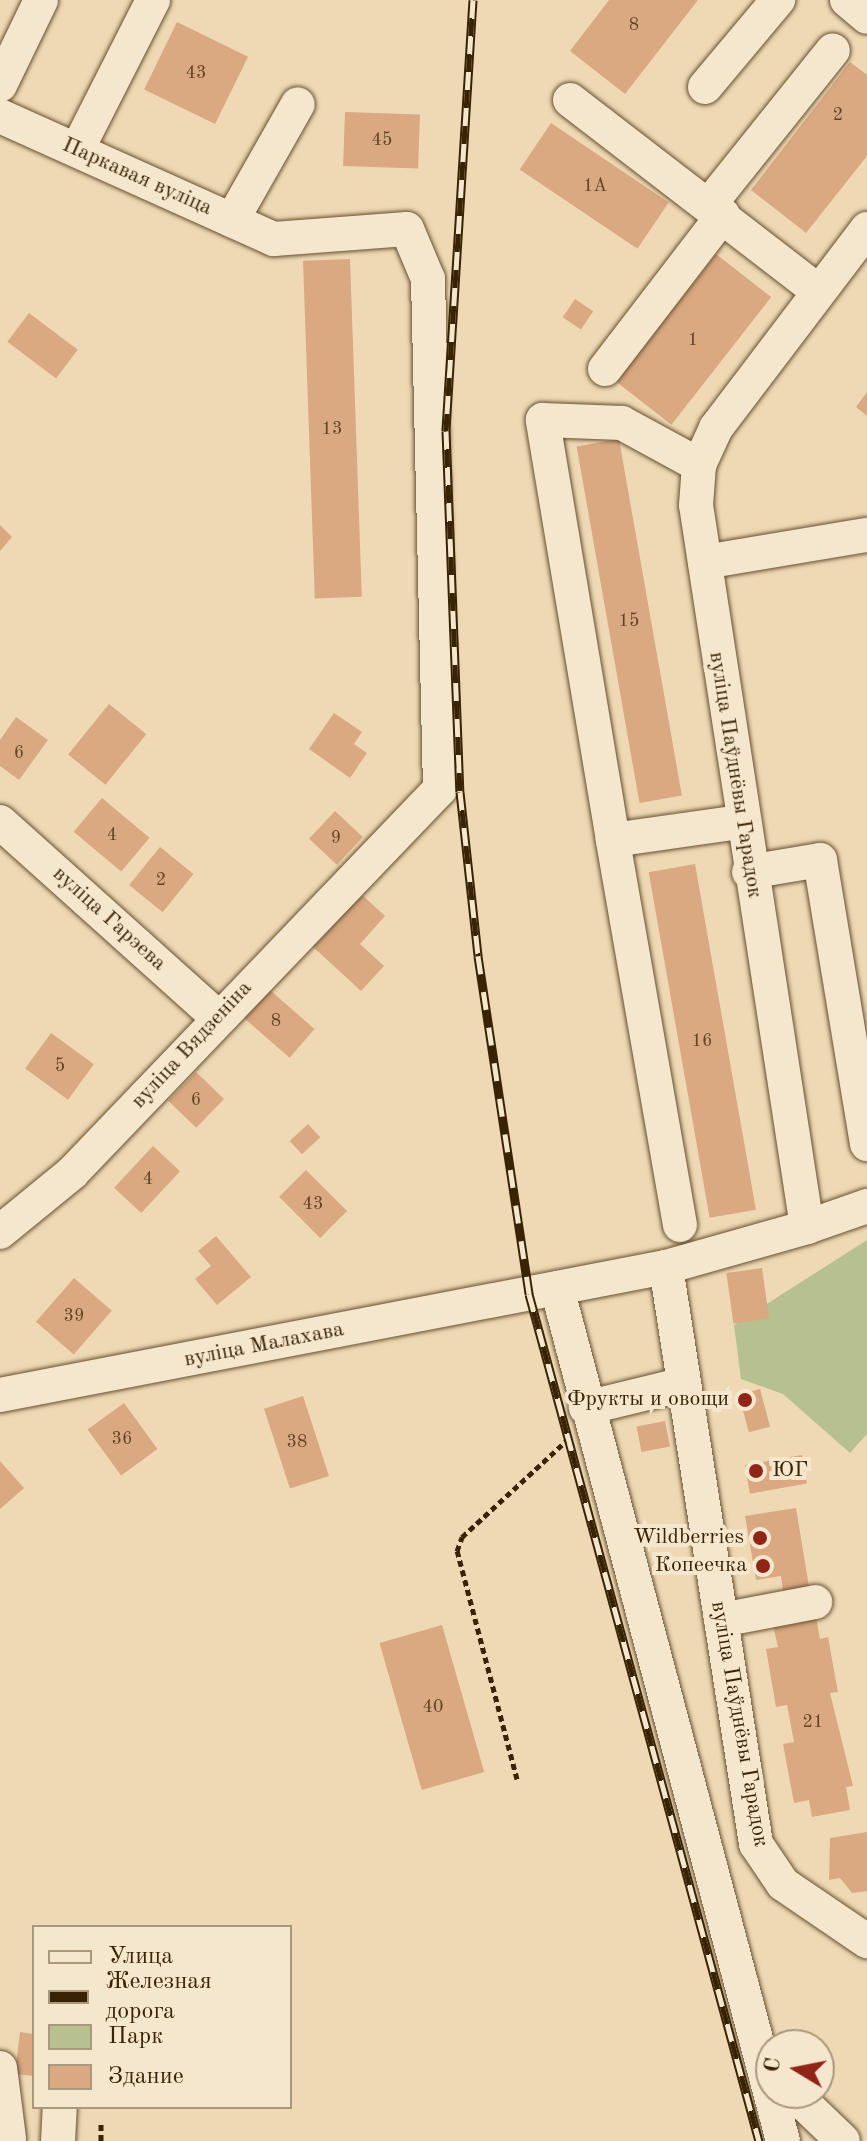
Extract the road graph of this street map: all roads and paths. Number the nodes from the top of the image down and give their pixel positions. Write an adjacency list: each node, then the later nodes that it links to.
1 (41, 0): 7 (street)
2 (153, 0): 12 (street)
3 (778, 0): 8 (street)
4 (847, 0): 5 (street)
5 (867, 17)
6 (833, 50): 13 (street)
7 (4, 64)
8 (705, 87)
9 (570, 100): 13 (street)
10 (298, 104): 14 (street)
11 (0, 116): 12 (street, Паркавая вуліца)
12 (77, 150): 14 (street, Паркавая вуліца)
13 (716, 210): 17 (street); 18 (street)
14 (232, 220): 16 (street, Паркавая вуліца)
15 (867, 229): 17 (street, вуліца Паўднёвы Гарадок)
16 (274, 239): 26 (street, вуліца Вядзеніна)
17 (817, 290): 19 (street, вуліца Паўднёвы Гарадок)
18 (605, 369)
19 (699, 465): 21 (street, вуліца Паўднёвы Гарадок); 24 (street)
20 (867, 535): 21 (street)
21 (705, 562): 23 (street, вуліца Паўднёвы Гарадок)
22 (0, 822): 26 (street, вуліца Гарэева)
23 (739, 822): 24 (street); 25 (street, вуліца Паўднёвы Гарадок)
24 (613, 840): 29 (street)
25 (749, 872): 27 (street); 30 (street, вуліца Паўднёвы Гарадок)
26 (217, 1017): 31 (street, вуліца Вядзеніна)
27 (867, 1144)
28 (867, 1206): 30 (street)
29 (680, 1225)
30 (807, 1227): 32 (street)
31 (0, 1232)
32 (666, 1267): 33 (street); 34 (street, вуліца Паўднёвы Гарадок)
33 (543, 1291): 35 (street, вуліца Малахава); 36 (street)
34 (684, 1384): 36 (street); 38 (street, вуліца Паўднёвы Гарадок)
35 (0, 1395)
36 (590, 1421): 39 (path); 41 (street)
37 (815, 1602): 38 (street)
38 (721, 1620): 40 (street, вуліца Паўднёвы Гарадок)
39 (517, 1779)
40 (867, 1941)
41 (757, 2029)
42 (0, 2068): 47 (street)
43 (60, 2109): 48 (street)
44 (776, 2109): 50 (street)
45 (810, 2109): 51 (street)
46 (101, 2123): 49 (path)
47 (14, 2139)
48 (58, 2141)
49 (101, 2141)
50 (783, 2141)
51 (843, 2141)

